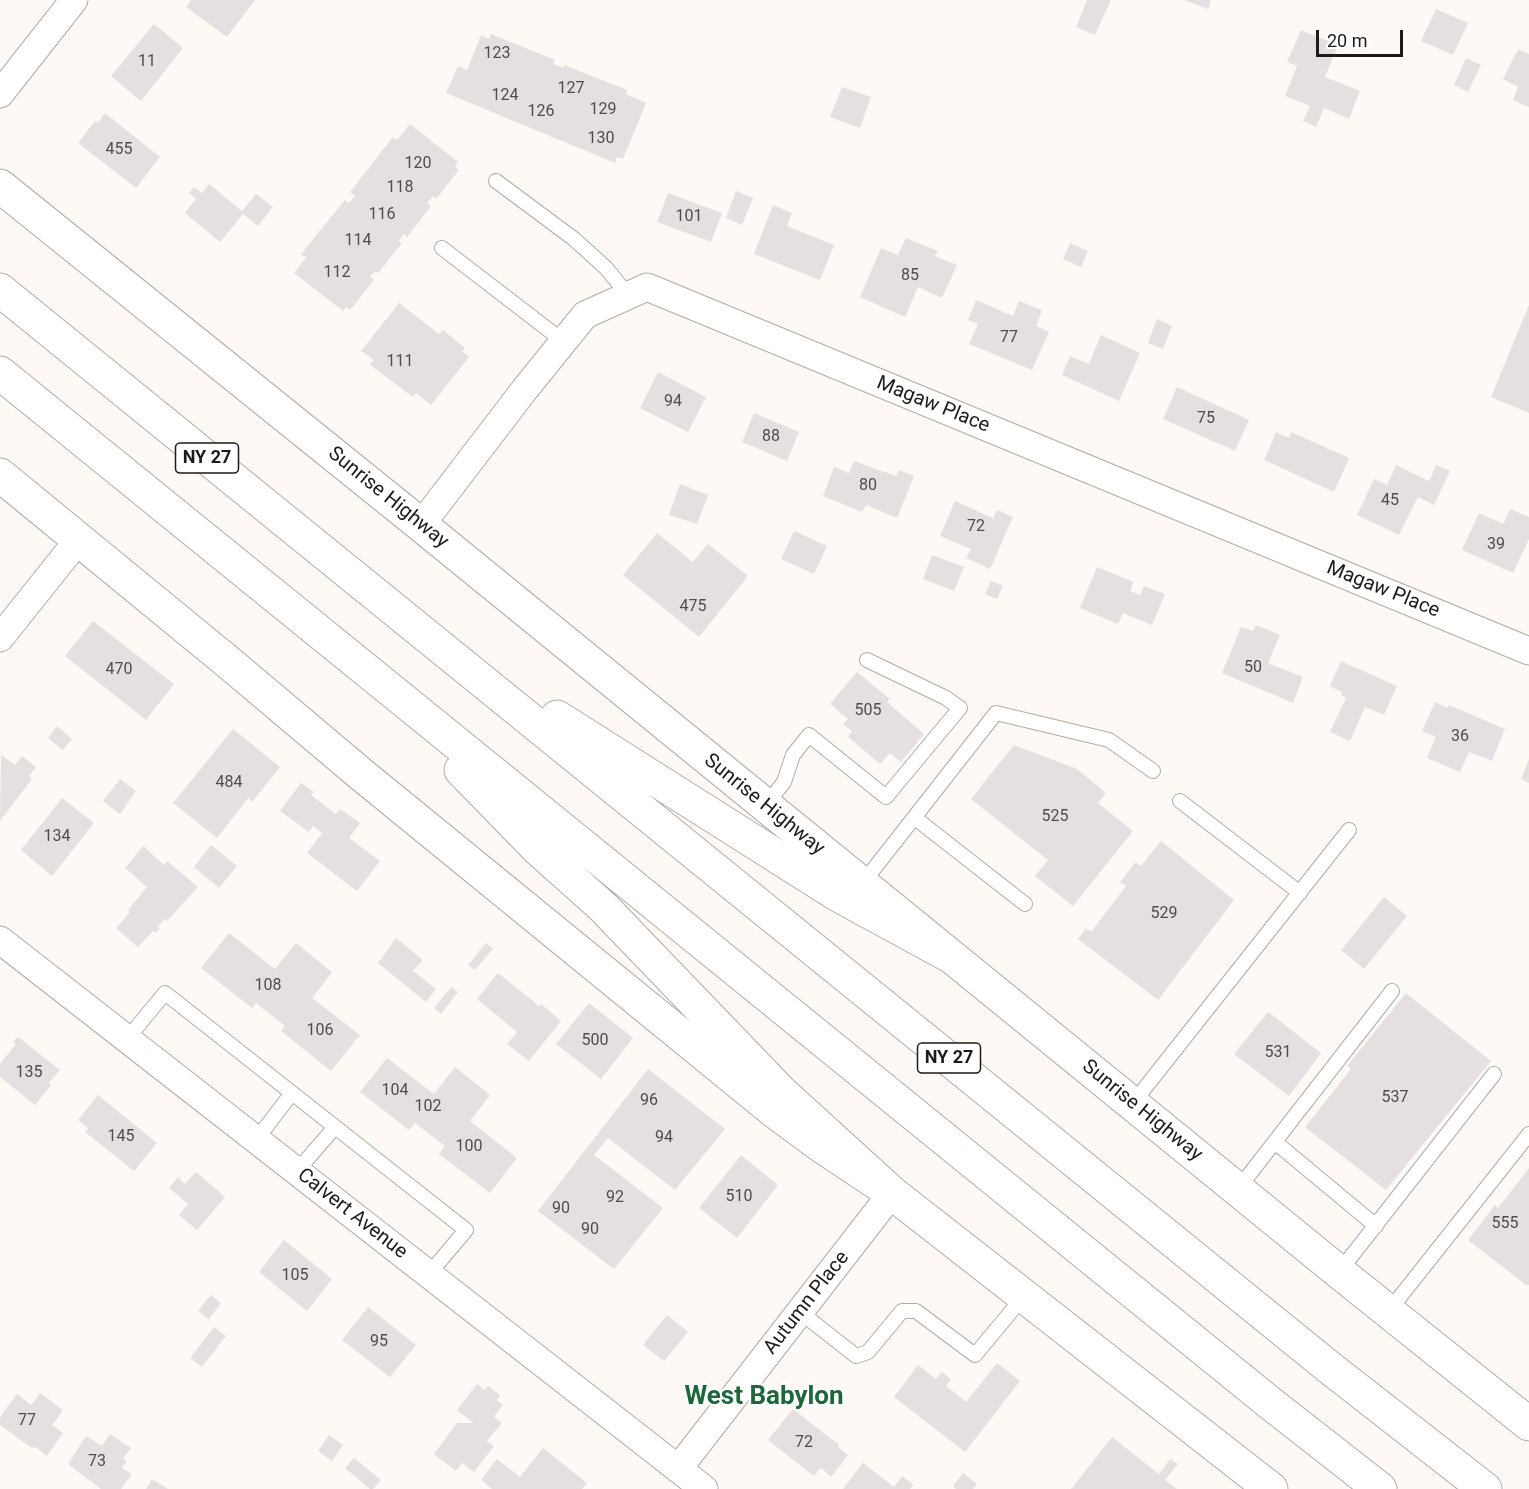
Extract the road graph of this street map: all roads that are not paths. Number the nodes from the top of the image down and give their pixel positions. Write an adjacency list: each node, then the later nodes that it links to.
1 (74, 0): 2 (street)
2 (0, 94)
3 (496, 181): 7 (lane)
4 (0, 186): 11 (main road, Sunrise Highway)
5 (442, 248): 8 (lane)
6 (0, 290): 13 (main road, NY 27)
7 (628, 295): 8 (street, Magaw Place); 15 (street, Magaw Place)
8 (563, 341): 11 (street, Magaw Place)
9 (0, 373): 17 (main road)
10 (0, 475): 12 (main road)
11 (421, 525): 20 (main road, Sunrise Highway)
12 (79, 539): 14 (street); 39 (main road)
13 (415, 626): 27 (main road); 51 (main road, NY 27)
14 (0, 638)
15 (1529, 651)
16 (867, 660): 20 (lane)
17 (358, 663): 39 (main road); 50 (main road)
18 (1153, 771): 21 (lane)
19 (1180, 801): 24 (lane)
20 (765, 806): 23 (main road, Sunrise Highway)
21 (915, 818): 23 (lane); 25 (lane)
22 (1349, 830): 24 (lane)
23 (862, 884): 27 (main road, Sunrise Highway)
24 (1300, 893): 32 (lane)
25 (1025, 904)
26 (0, 940): 29 (street, Calvert Avenue)
27 (950, 956): 32 (main road, Sunrise Highway)
28 (1392, 991): 36 (lane)
29 (127, 1039): 31 (lane); 35 (street, Calvert Avenue)
30 (1494, 1074): 40 (lane)
31 (292, 1093): 33 (lane); 35 (lane)
32 (1132, 1104): 38 (main road, Sunrise Highway)
33 (335, 1127): 37 (lane); 42 (lane)
34 (1529, 1134): 45 (lane)
35 (256, 1140): 37 (street, Calvert Avenue)
36 (1275, 1142): 38 (lane); 40 (lane)
37 (297, 1171): 42 (street, Calvert Avenue)
38 (1238, 1189): 41 (main road, Sunrise Highway)
39 (892, 1193): 43 (main road); 44 (street, Autumn Place)
40 (1376, 1226): 41 (lane)
41 (1339, 1272): 45 (main road, Sunrise Highway)
42 (429, 1274): 47 (street, Calvert Avenue)
43 (1024, 1296): 44 (lane); 49 (main road)
44 (800, 1312): 47 (street, Autumn Place)
45 (1389, 1312): 46 (main road, Sunrise Highway)
46 (1529, 1424)
47 (678, 1469): 48 (street, Calvert Avenue)
48 (704, 1489)
49 (1271, 1489)
50 (1380, 1489)
51 (1485, 1489)

